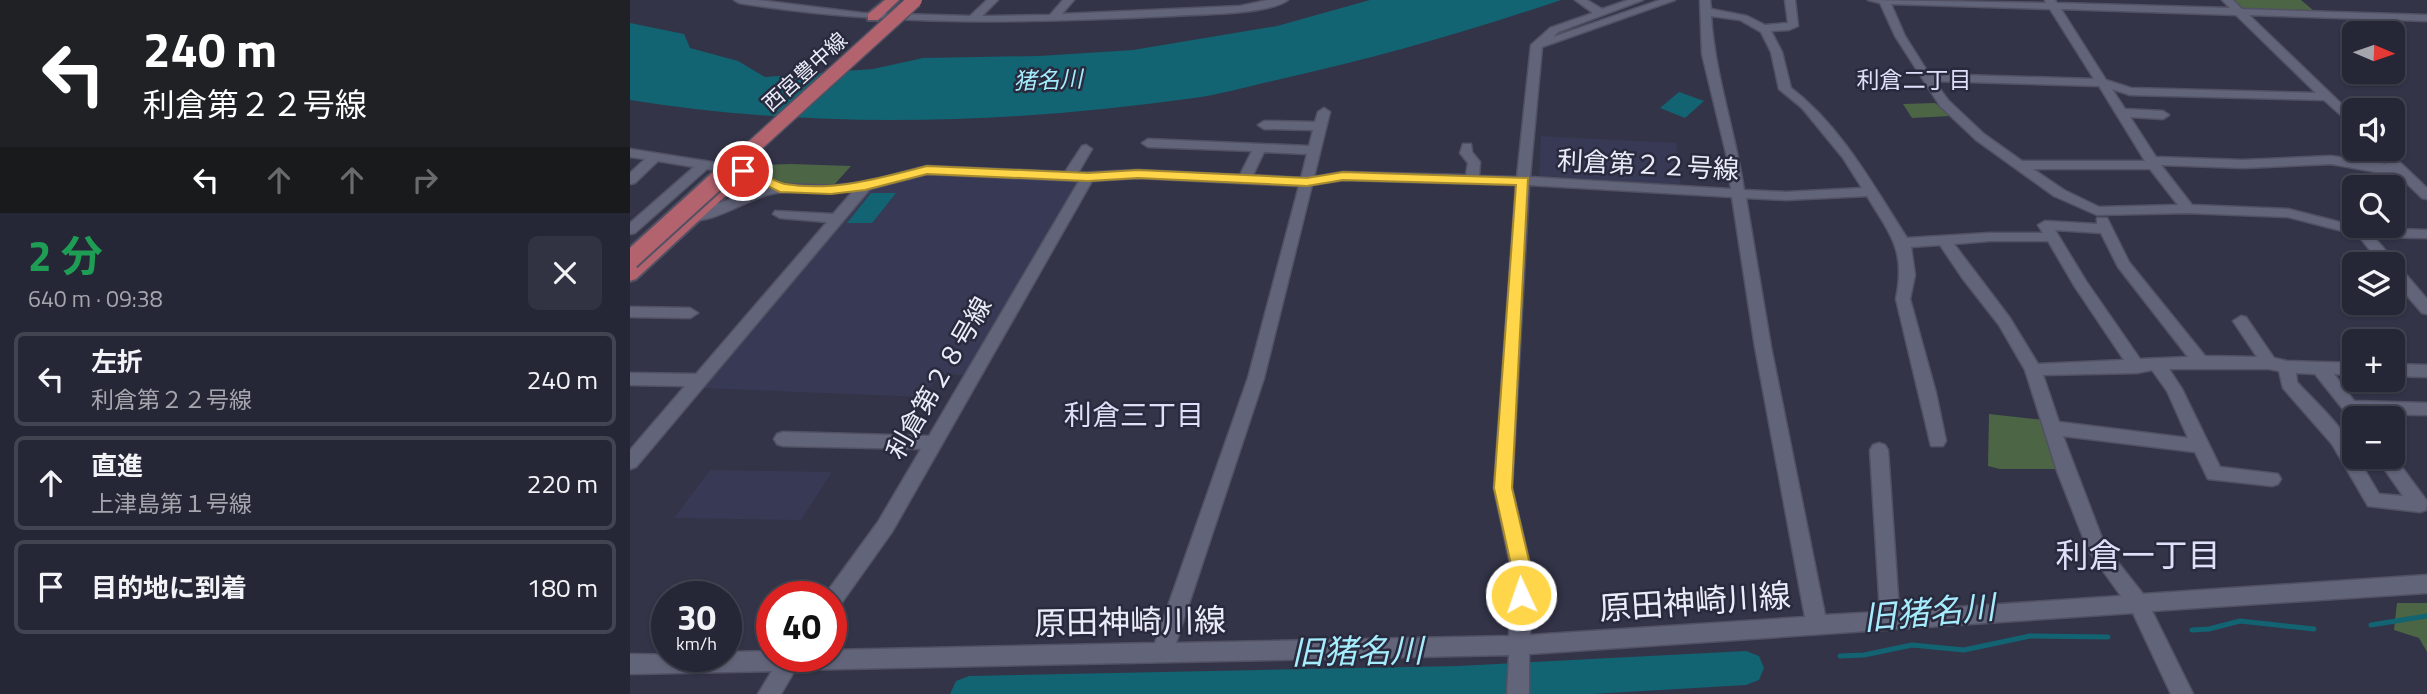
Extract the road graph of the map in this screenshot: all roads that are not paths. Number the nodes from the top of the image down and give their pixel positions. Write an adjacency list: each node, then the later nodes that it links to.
1 (739, 0): 23 (street)
2 (893, 0): 23 (main road)
3 (903, 0): 77 (main road, 西宮豊中線)
4 (915, 0): 79 (main road, 西宮豊中線, bridge)
5 (925, 0): 25 (main road)
6 (993, 0): 26 (street)
7 (1069, 0): 22 (street)
8 (1227, 0): 21 (street)
9 (1283, 0): 21 (street)
10 (1580, 0): 19 (street)
11 (1638, 0): 19 (street)
12 (1670, 0): 28 (street)
13 (1790, 0): 27 (street)
14 (1873, 0): 15 (street)
15 (1884, 0): 17 (street); 29 (street)
16 (2227, 0): 20 (street)
17 (2052, 3): 20 (street); 30 (street)
18 (1706, 6): 27 (street); 60 (street)
19 (1597, 10): 28 (street)
20 (2240, 12): 24 (street); 31 (street)
21 (1153, 13): 22 (street)
22 (1054, 17): 26 (street)
23 (873, 18): 25 (street)
24 (2427, 18)
25 (904, 19): 26 (street)
26 (972, 20)
27 (1764, 28): 61 (street)
28 (1537, 45): 56 (street)
29 (1924, 77): 30 (street); 48 (street)
30 (2105, 83): 31 (street); 34 (street)
31 (2327, 97): 33 (street)
32 (1324, 111): 37 (street)
33 (2342, 111)
34 (2123, 113): 35 (street); 46 (street)
35 (2163, 115)
36 (1264, 125): 37 (street)
37 (1320, 126): 57 (street)
38 (1148, 143): 40 (street)
39 (1467, 147): 55 (street)
40 (1260, 148): 42 (street); 53 (street)
41 (1086, 149): 51 (street)
42 (1309, 150)
43 (630, 153): 44 (street)
44 (656, 156): 47 (street); 54 (street)
45 (2392, 161): 49 (street)
46 (2153, 163): 48 (street); 49 (street); 63 (street)
47 (705, 164): 50 (street); 70 (street)
48 (2019, 165): 64 (street)
49 (2399, 168): 62 (street)
50 (743, 171): 59 (street); 66 (main road)
51 (1069, 176): 52 (street, 利倉第２２号線); 58 (street, 利倉第２２号線)
52 (1088, 177): 53 (street, 利倉第２２号線); 104 (street, 利倉第２８号線)
53 (1245, 178): 57 (street, 利倉第２２号線)
54 (630, 180)
55 (1472, 180): 56 (street, 利倉第２２号線); 57 (street, 利倉第２２号線)
56 (1523, 181): 60 (street, 利倉第２２号線); 118 (street)
57 (1307, 182): 117 (street)
58 (865, 186): 59 (street, 利倉第２２号線); 67 (street)
59 (780, 188): 66 (street)
60 (1737, 192): 61 (street, 利倉第２２号線); 116 (street)
61 (1869, 192): 76 (street)
62 (2427, 195)
63 (2188, 209): 64 (street); 68 (street)
64 (2097, 211): 69 (street)
65 (780, 214): 67 (street)
66 (692, 217): 80 (main road)
67 (837, 219): 97 (street)
68 (2342, 227)
69 (2106, 229): 73 (street); 86 (street)
70 (630, 230)
71 (2405, 233): 72 (street)
72 (2427, 234)
73 (2052, 237): 75 (street); 89 (street)
74 (2368, 238): 78 (street)
75 (1944, 240): 76 (street); 93 (street)
76 (1903, 243): 103 (street)
77 (630, 246)
78 (2379, 252)
79 (630, 260)
80 (630, 275)
81 (2405, 283): 82 (street)
82 (2427, 309)
83 (630, 312): 84 (street)
84 (690, 313)
85 (2241, 321): 87 (street)
86 (2201, 362): 87 (street); 88 (street)
87 (2269, 363): 90 (street)
88 (2157, 365): 89 (street); 105 (street)
89 (2137, 367): 93 (street)
90 (2287, 368): 91 (street); 106 (street)
91 (2320, 368): 92 (street); 98 (street)
92 (2342, 369)
93 (2033, 370): 101 (street)
94 (2405, 370): 95 (street)
95 (2427, 371)
96 (630, 379): 97 (street)
97 (699, 380): 108 (street)
98 (2348, 406)
99 (2427, 409): 100 (street)
100 (2405, 410)
101 (2051, 428): 105 (street); 114 (street)
102 (783, 439): 104 (street)
103 (1937, 441)
104 (934, 443): 112 (street, 利倉第２８号線)
105 (2200, 446): 111 (street)
106 (2342, 446)
107 (1879, 450): 115 (street)
108 (630, 462)
109 (2355, 469): 110 (street)
110 (2394, 469)
111 (2272, 480)
112 (846, 581)
113 (2427, 584): 114 (street, 原田神崎川線)
114 (2138, 603): 115 (street, 原田神崎川線); 123 (street)
115 (1890, 620): 116 (street, 原田神崎川線)
116 (1817, 625): 118 (street, 原田神崎川線)
117 (1162, 653): 118 (street, 原田神崎川線); 120 (street, 原田神崎川線)
118 (1521, 654): 122 (street)
119 (630, 664): 121 (street, 原田神崎川線)
120 (847, 669)
121 (756, 671)
122 (1518, 694)
123 (2182, 694)

